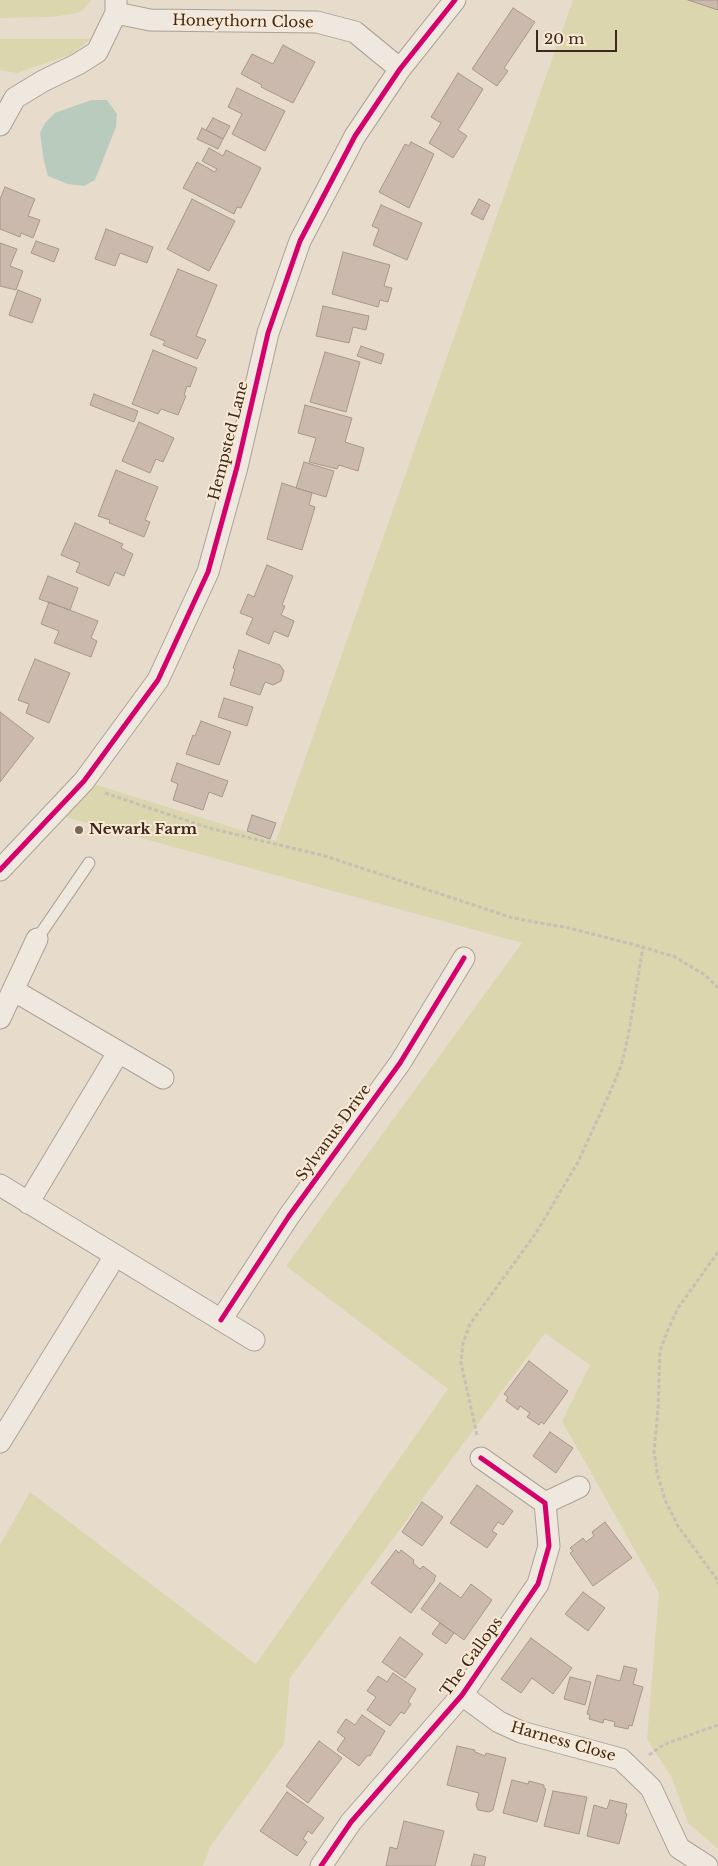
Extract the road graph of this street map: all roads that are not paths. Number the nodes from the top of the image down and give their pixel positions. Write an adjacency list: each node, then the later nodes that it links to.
1 (455, 0): 3 (street, Hempsted Lane)
2 (116, 6): 3 (street, Honeythorn Close); 4 (street)
3 (400, 69): 6 (street, Hempsted Lane)
4 (0, 125)
5 (89, 862): 7 (lane)
6 (0, 870)
7 (37, 939): 9 (street)
8 (464, 958): 16 (street, Sylvanus Drive)
9 (13, 990): 10 (street); 11 (street)
10 (0, 1018)
11 (118, 1053): 12 (street); 14 (street)
12 (163, 1078)
13 (0, 1185): 14 (street)
14 (28, 1203): 15 (street)
15 (115, 1256): 16 (street); 18 (street)
16 (221, 1320): 17 (street)
17 (254, 1340)
18 (0, 1442)
19 (481, 1458): 21 (street)
20 (579, 1487): 21 (street)
21 (545, 1503): 22 (street, The Gallops)
22 (462, 1695): 23 (street, The Gallops); 24 (street, Harness Close)
23 (321, 1866)
24 (707, 1866)

